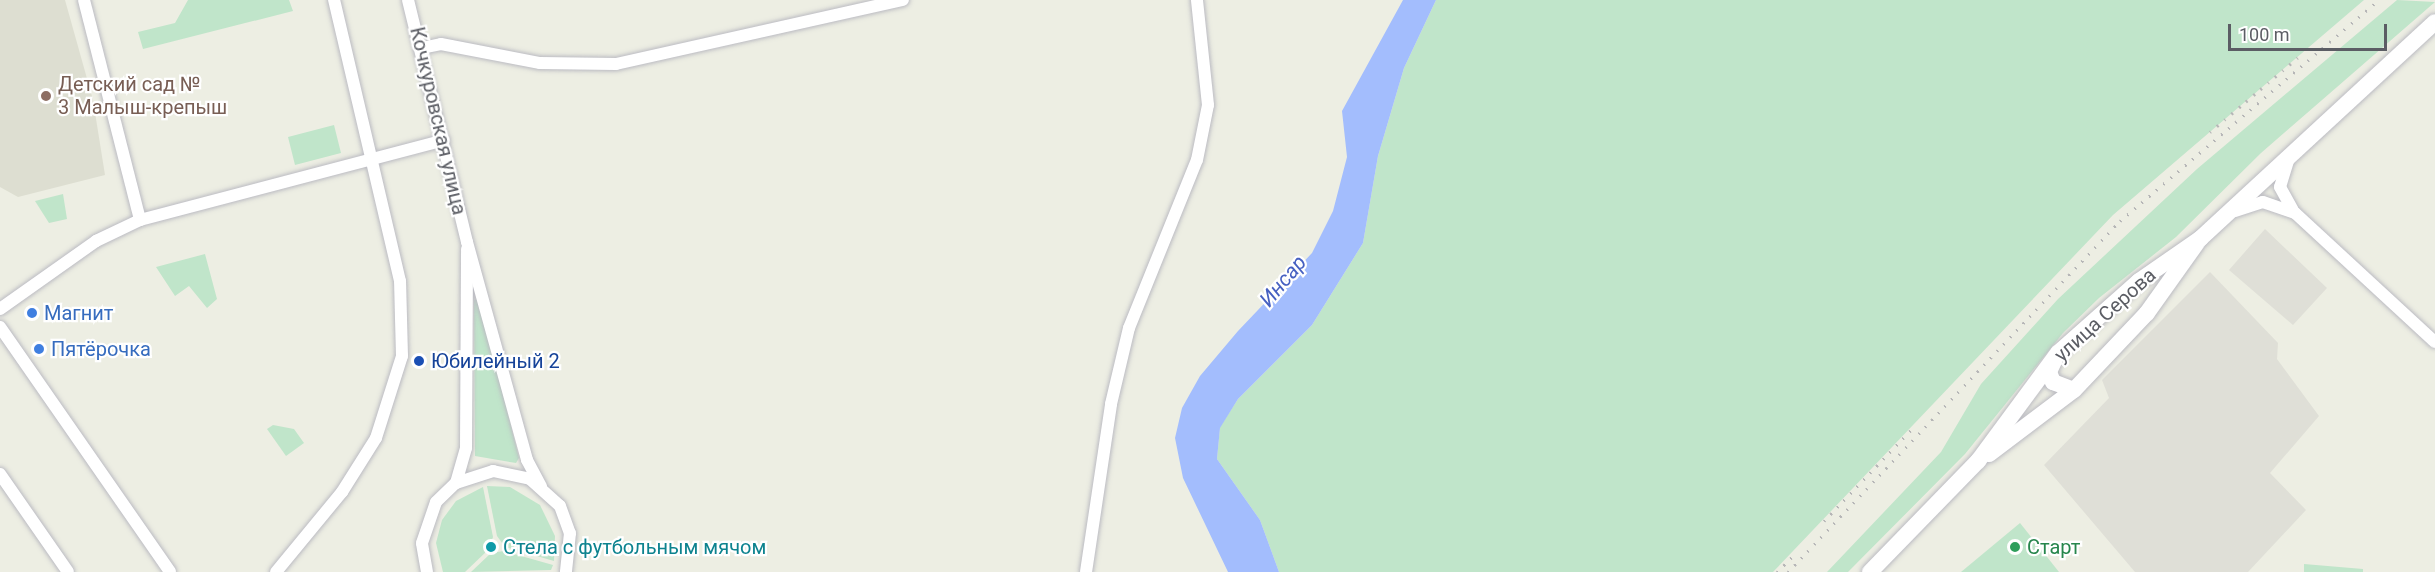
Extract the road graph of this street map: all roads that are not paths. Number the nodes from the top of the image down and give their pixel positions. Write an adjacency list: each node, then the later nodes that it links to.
1 (84, 0): 13 (street)
2 (334, 0): 11 (street)
3 (408, 0): 8 (street, Кочкуровская улица)
4 (903, 0): 6 (street)
5 (1197, 0): 31 (street)
6 (868, 4): 8 (street)
7 (2435, 27): 10 (street, улица Серова)
8 (422, 48): 9 (street, Кочкуровская улица)
9 (444, 140): 11 (street); 16 (street, Кочкуровская улица)
10 (2294, 149): 12 (street); 14 (street, улица Серова)
11 (373, 159): 13 (street); 28 (street)
12 (2295, 213): 14 (street); 19 (street)
13 (140, 220): 17 (street)
14 (2217, 222): 15 (street, улица Серова)
15 (2201, 237): 20 (street, улица Серова); 21 (street, улица Серова)
16 (467, 242): 24 (street, Кочкуровская улица); 25 (street, Кочкуровская улица)
17 (0, 309)
18 (0, 327): 27 (street)
19 (2435, 342)
20 (2058, 353): 21 (street); 22 (street, улица Серова)
21 (2074, 390): 22 (street, улица Серова)
22 (1978, 461): 32 (street, улица Серова)
23 (0, 474): 26 (street)
24 (456, 483): 25 (street); 29 (street)
25 (541, 486): 30 (street, Кочкуровская улица)
26 (68, 572)
27 (170, 572)
28 (276, 572)
29 (428, 572)
30 (566, 572)
31 (1086, 572)
32 (1870, 572)

